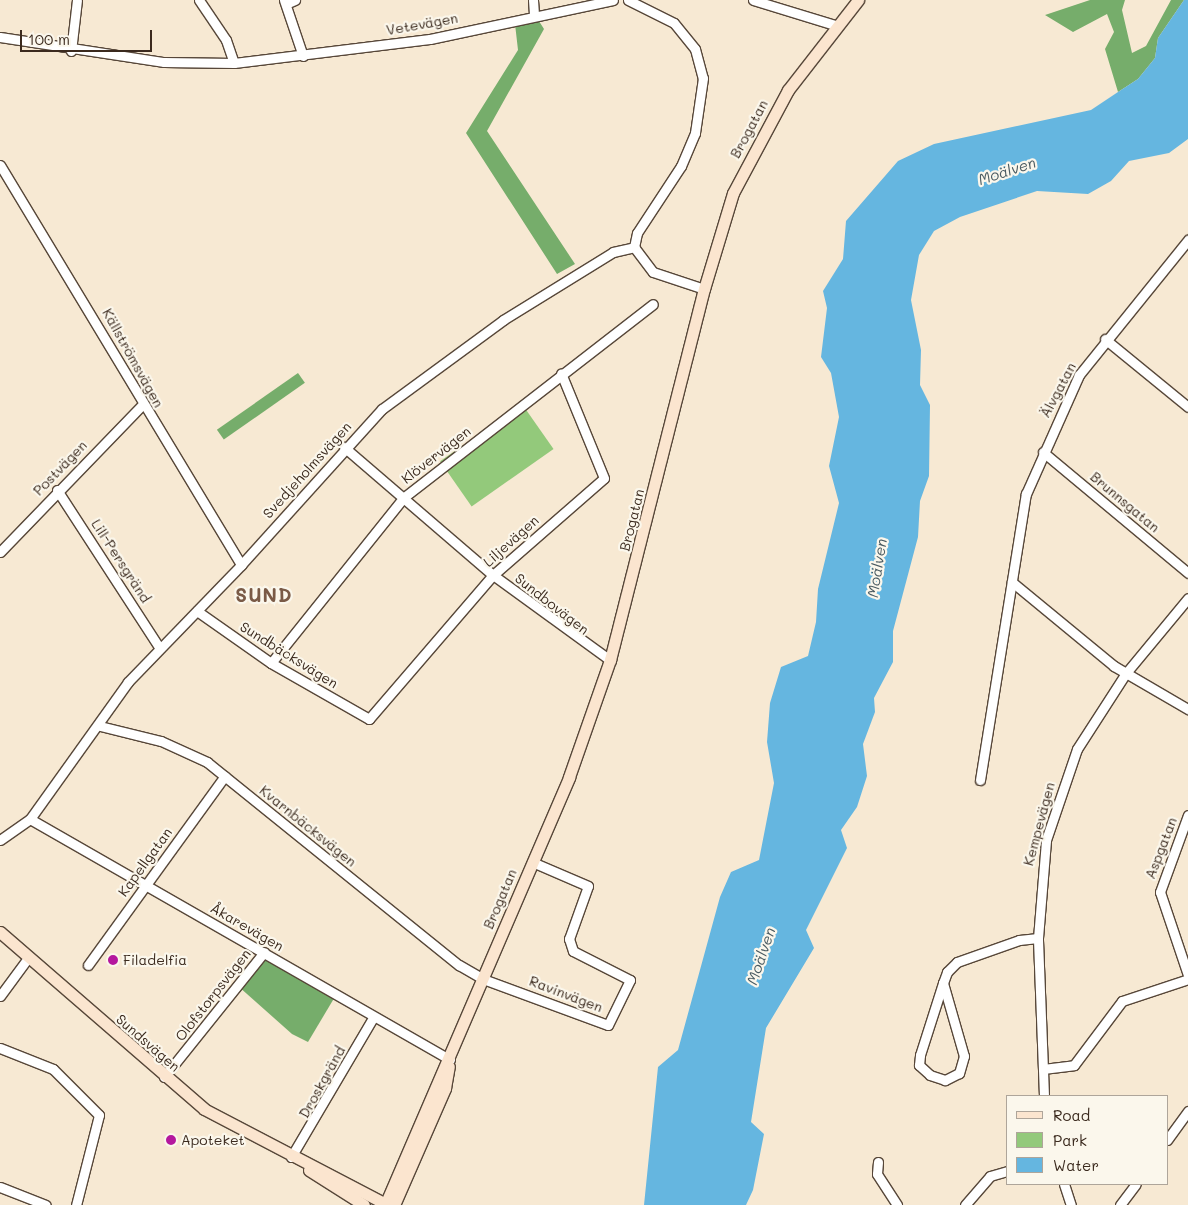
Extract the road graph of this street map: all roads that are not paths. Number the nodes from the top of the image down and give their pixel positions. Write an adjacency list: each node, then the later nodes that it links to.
1 (77, 0): 13 (street)
2 (199, 0): 15 (street)
3 (295, 0): 9 (street)
4 (533, 0): 10 (street)
5 (613, 0): 10 (street, Vetevägen)
6 (628, 0): 18 (street)
7 (753, 0): 11 (street)
8 (858, 0): 11 (main road, Brogatan)
9 (285, 2): 14 (street)
10 (534, 15): 14 (street, Vetevägen)
11 (835, 25): 19 (main road, Brogatan)
12 (0, 37): 13 (street, Vetevägen)
13 (72, 51): 15 (street, Vetevägen)
14 (303, 56): 15 (street, Vetevägen)
15 (234, 63)
16 (0, 165): 23 (street, Källströmsvägen)
17 (1188, 240): 21 (street, Älvgatan)
18 (634, 247): 19 (street); 25 (street, Svedjeholmsvägen)
19 (704, 290): 37 (main road, Brogatan)
20 (653, 304): 22 (street, Klövervägen)
21 (1106, 339): 24 (street); 26 (street, Älvgatan)
22 (561, 373): 28 (street, Klövervägen); 32 (street, Liljevägen)
23 (142, 405): 27 (street, Postvägen); 30 (street, Källströmsvägen)
24 (1188, 407)
25 (344, 447): 28 (street, Sundbovägen); 30 (street, Svedjeholmsvägen)
26 (1044, 452): 31 (street, Brunnsgatan); 33 (street, Älvgatan)
27 (58, 490): 29 (street, Postvägen); 36 (street, Lill-Persgränd)
28 (403, 498): 32 (street, Sundbovägen); 38 (street, Klövervägen)
29 (0, 552)
30 (242, 565): 35 (street, Svedjeholmsvägen)
31 (1188, 573)
32 (493, 575): 37 (street, Sundbovägen); 41 (street, Liljevägen)
33 (1012, 582): 39 (street); 44 (street, Älvgatan)
34 (1188, 598): 39 (street, Kempevägen)
35 (197, 611): 36 (street, Svedjeholmsvägen); 38 (street, Sundbäcksvägen)
36 (159, 647): 42 (street, Svedjeholmsvägen)
37 (610, 660): 48 (main road, Brogatan)
38 (271, 663): 41 (street, Sundbäcksvägen)
39 (1126, 673): 40 (street); 51 (street, Kempevägen)
40 (1188, 708)
41 (369, 719)
42 (100, 726): 43 (street, Kvarnbäcksvägen); 46 (street, Svedjeholmsvägen)
43 (225, 776): 49 (street, Kapellgatan); 56 (street, Kvarnbäcksvägen)
44 (980, 780)
45 (1188, 815): 55 (street, Aspgatan)
46 (30, 819): 47 (street, Svedjeholmsvägen); 49 (street, Åkarevägen)
47 (0, 840)
48 (532, 862): 56 (main road, Brogatan); 56 (street, Ravinvägen)
49 (144, 885): 52 (street, Åkarevägen); 54 (street, Kapellgatan)
50 (0, 932): 53 (main road, Sundsvägen)
51 (1038, 938): 57 (street); 62 (street, Kempevägen)
52 (264, 952): 59 (street, Åkarevägen); 63 (street, Olofstorpsvägen)
53 (28, 958): 58 (street); 63 (main road, Sundsvägen)
54 (88, 964)
55 (1188, 977): 62 (street)
56 (483, 979): 61 (main road, Brogatan)
57 (943, 983): 57 (street)
58 (0, 996)
59 (374, 1018): 61 (street, Åkarevägen); 67 (street, Droskgränd)
60 (0, 1048): 74 (street)
61 (450, 1060): 76 (main road, Brogatan)
62 (1043, 1069): 64 (street, Kempevägen)
63 (164, 1077): 67 (main road, Sundsvägen)
64 (1044, 1095)
65 (1188, 1111): 66 (street)
66 (1168, 1139)
67 (291, 1157): 75 (main road); 76 (main road)
68 (878, 1162): 77 (street)
69 (1006, 1171): 78 (street)
70 (1064, 1185): 79 (street)
71 (1135, 1185): 80 (street)
72 (0, 1187): 73 (street)
73 (46, 1205)
74 (76, 1205)
75 (364, 1205)
76 (388, 1205)
77 (897, 1205)
78 (965, 1205)
79 (1071, 1205)
80 (1120, 1205)

